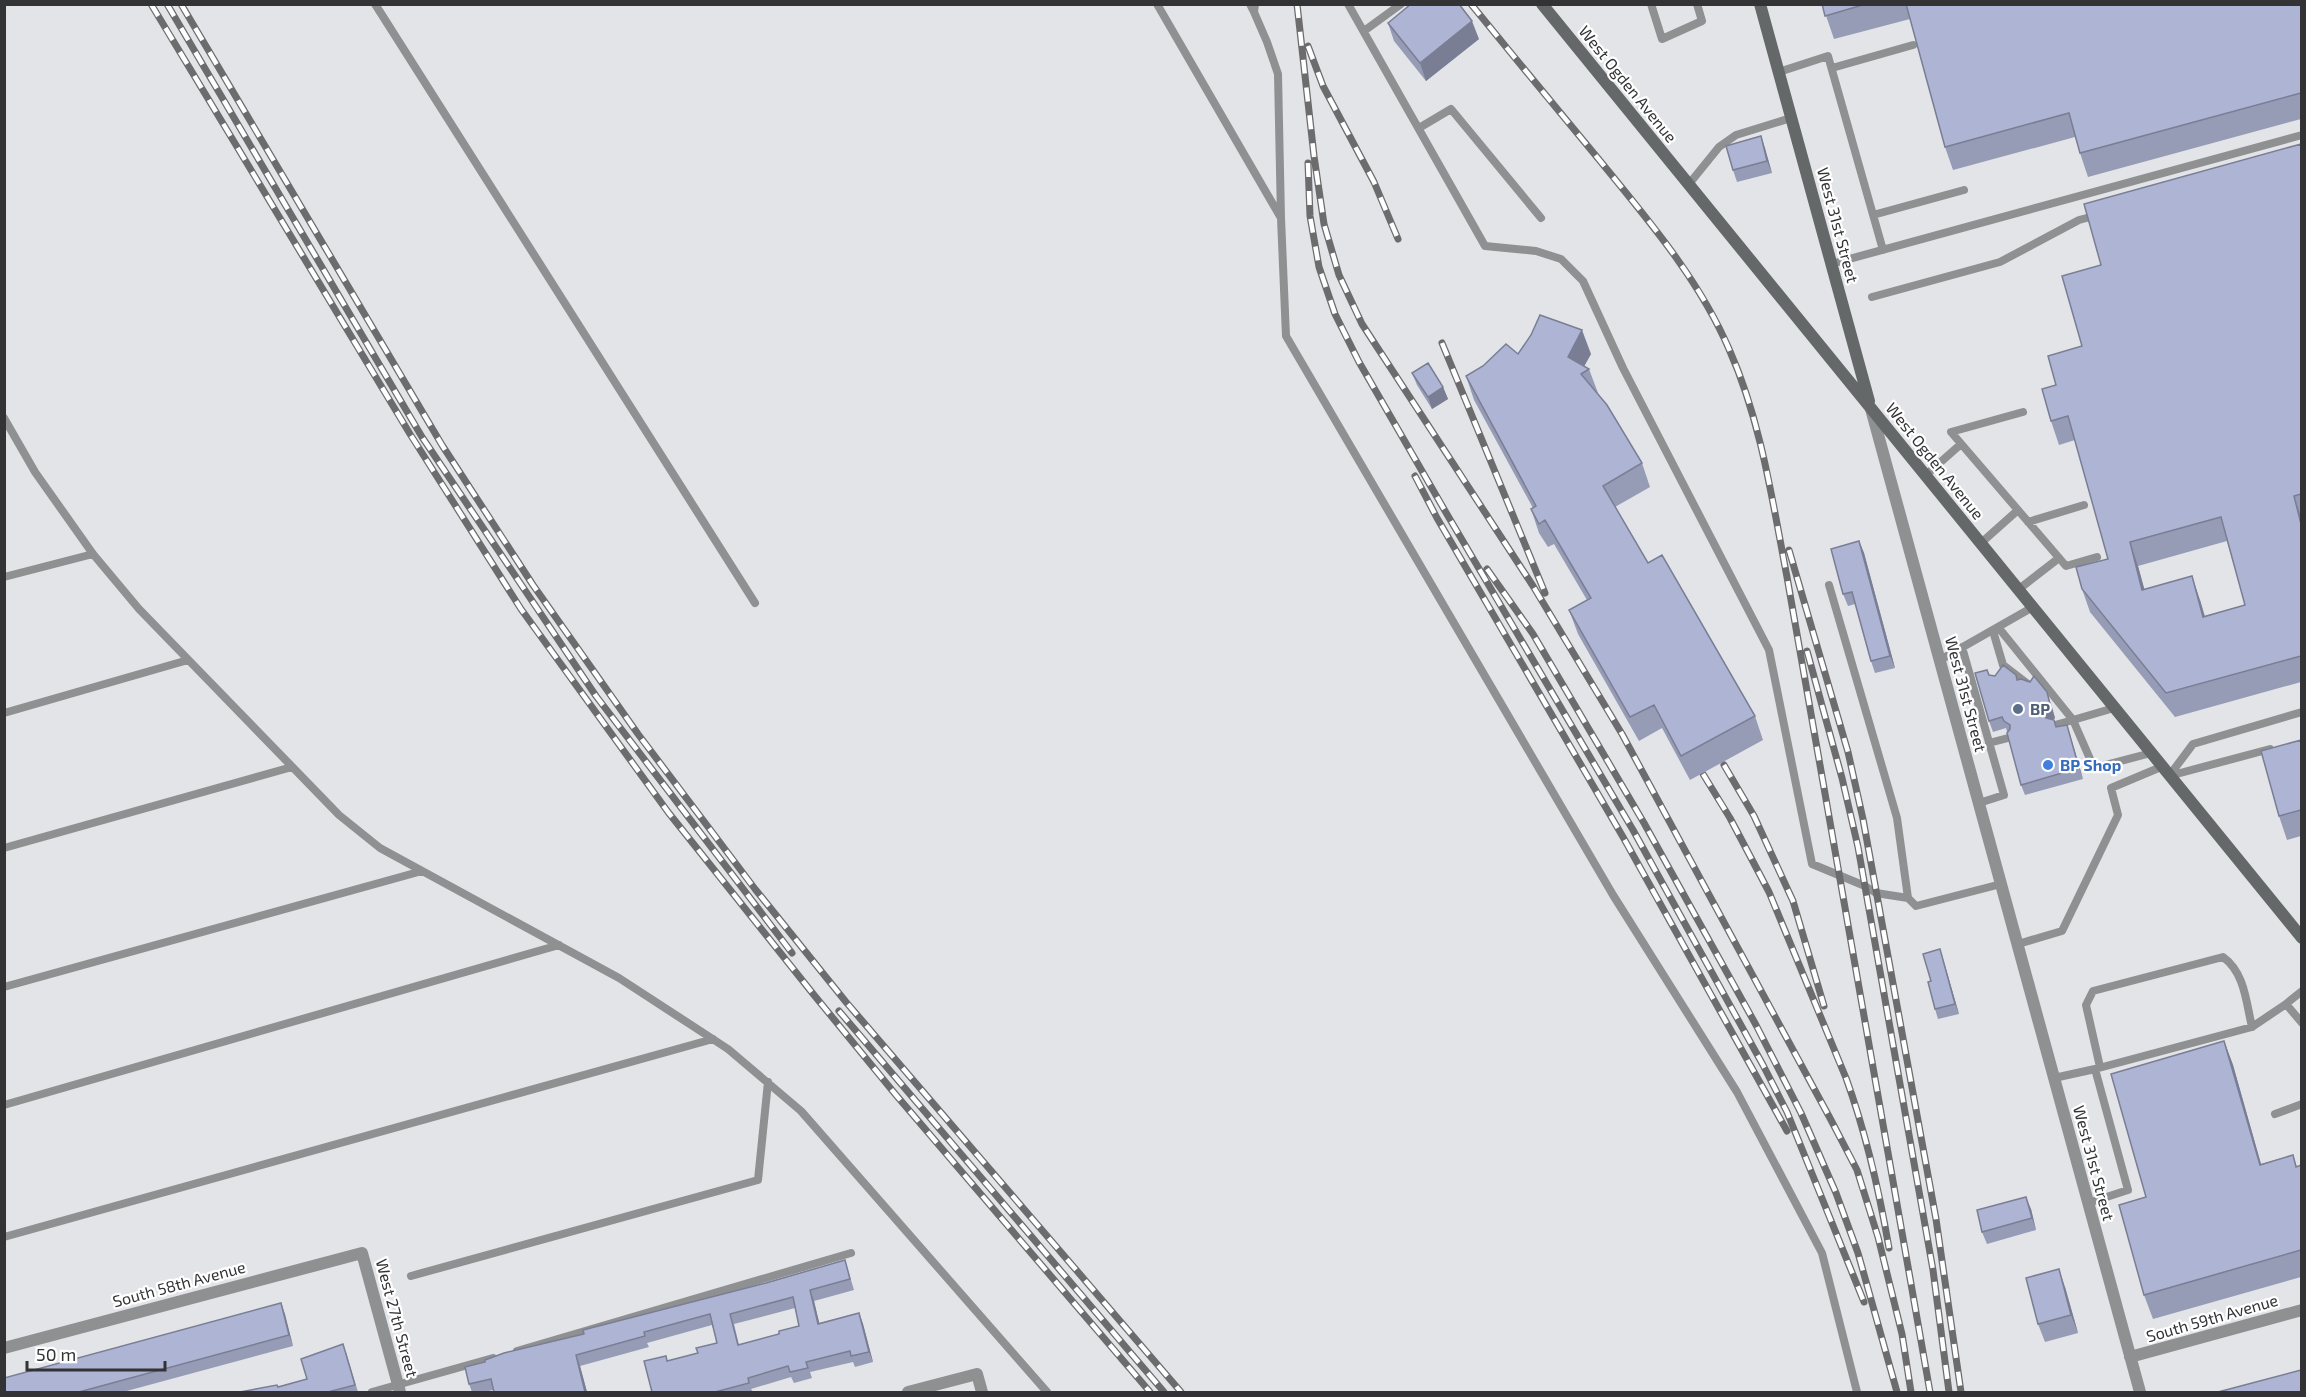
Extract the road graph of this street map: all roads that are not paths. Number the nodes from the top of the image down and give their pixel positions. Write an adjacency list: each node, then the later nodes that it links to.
1 (375, 4): 41 (lane)
2 (1157, 4): 21 (lane)
3 (1348, 4): 10 (lane)
4 (1401, 4): 10 (lane)
5 (1542, 4): 17 (main road, West Ogden Avenue)
6 (1651, 4): 7 (lane)
7 (1697, 4)
8 (1760, 4): 13 (main road, West 31st Street)
9 (1253, 7): 21 (lane)
10 (1364, 31): 15 (lane)
11 (1913, 45): 12 (lane)
12 (1832, 68): 13 (lane); 20 (lane)
13 (1779, 72): 14 (main road, West 31st Street)
14 (1791, 118): 17 (lane); 24 (main road, West 31st Street)
15 (1419, 128): 22 (lane); 63 (lane)
16 (2301, 135): 23 (lane)
17 (1689, 184): 26 (main road, West Ogden Avenue)
18 (1964, 190): 20 (lane)
19 (2113, 211): 25 (lane)
20 (1873, 215): 23 (lane)
21 (1281, 218): 94 (lane)
22 (1541, 218)
23 (1883, 250): 24 (lane)
24 (1831, 264): 26 (main road, West 31st Street)
25 (1872, 297)
26 (1871, 408): 30 (main road, West Ogden Avenue); 46 (street, West 31st Street)
27 (2023, 412): 29 (lane)
28 (4, 418): 35 (lane)
29 (1961, 444): 30 (lane); 32 (lane)
30 (1926, 475): 34 (main road, West Ogden Avenue)
31 (2084, 506): 33 (lane)
32 (2018, 510): 33 (lane); 34 (lane)
33 (2028, 522): 37 (lane)
34 (1980, 543): 40 (main road, West Ogden Avenue)
35 (93, 554): 38 (lane); 45 (lane)
36 (2097, 557): 37 (lane)
37 (2059, 558): 40 (lane)
38 (4, 577)
39 (1829, 585): 63 (lane)
40 (2019, 589): 42 (main road, West Ogden Avenue)
41 (755, 603)
42 (2033, 607): 43 (lane); 48 (main road, West Ogden Avenue)
43 (1995, 629): 44 (lane); 47 (lane); 51 (lane)
44 (1962, 647): 46 (lane); 54 (lane)
45 (188, 660): 50 (lane); 57 (lane)
46 (1940, 660): 59 (street, West 31st Street)
47 (2032, 687)
48 (2114, 708): 51 (lane); 56 (main road, West Ogden Avenue)
49 (2301, 711): 58 (lane)
50 (4, 713)
51 (2073, 720): 52 (lane); 56 (lane)
52 (2055, 725)
53 (2008, 738): 54 (lane)
54 (1989, 743): 59 (lane)
55 (2279, 747): 58 (lane)
56 (2151, 753): 58 (main road, West Ogden Avenue)
57 (292, 766): 60 (lane); 61 (lane)
58 (2165, 772): 64 (main road, West Ogden Avenue); 65 (lane)
59 (1979, 803): 62 (street, West 31st Street)
60 (4, 848)
61 (422, 870): 66 (lane); 67 (lane)
62 (2001, 884): 63 (lane); 65 (street, West 31st Street)
63 (1908, 898)
64 (2301, 938)
65 (2018, 944): 74 (street, West 31st Street)
66 (559, 945): 72 (lane); 77 (lane)
67 (4, 987)
68 (2301, 991): 69 (lane)
69 (2286, 1004): 70 (lane); 71 (lane)
70 (2301, 1023)
71 (2252, 1027): 73 (lane); 73 (lane)
72 (713, 1039): 75 (lane); 80 (lane)
73 (2098, 1068): 74 (lane); 79 (lane)
74 (2054, 1078): 79 (street, West 31st Street)
75 (768, 1082): 83 (lane); 93 (lane)
76 (2301, 1104): 78 (lane)
77 (4, 1105)
78 (2275, 1114)
79 (2088, 1203): 88 (street, West 31st Street)
80 (4, 1237)
81 (362, 1253): 85 (street, South 58th Avenue); 89 (street, West 27th Street)
82 (851, 1253): 86 (lane)
83 (411, 1276)
84 (2301, 1310): 88 (street, South 59th Avenue)
85 (4, 1348)
86 (512, 1352)
87 (501, 1355): 89 (lane)
88 (2130, 1357): 95 (street, West 31st Street)
89 (399, 1389): 90 (lane)
90 (372, 1392)
91 (908, 1392): 92 (street)
92 (982, 1392)
93 (1047, 1392)
94 (1857, 1392)
95 (2140, 1392)

